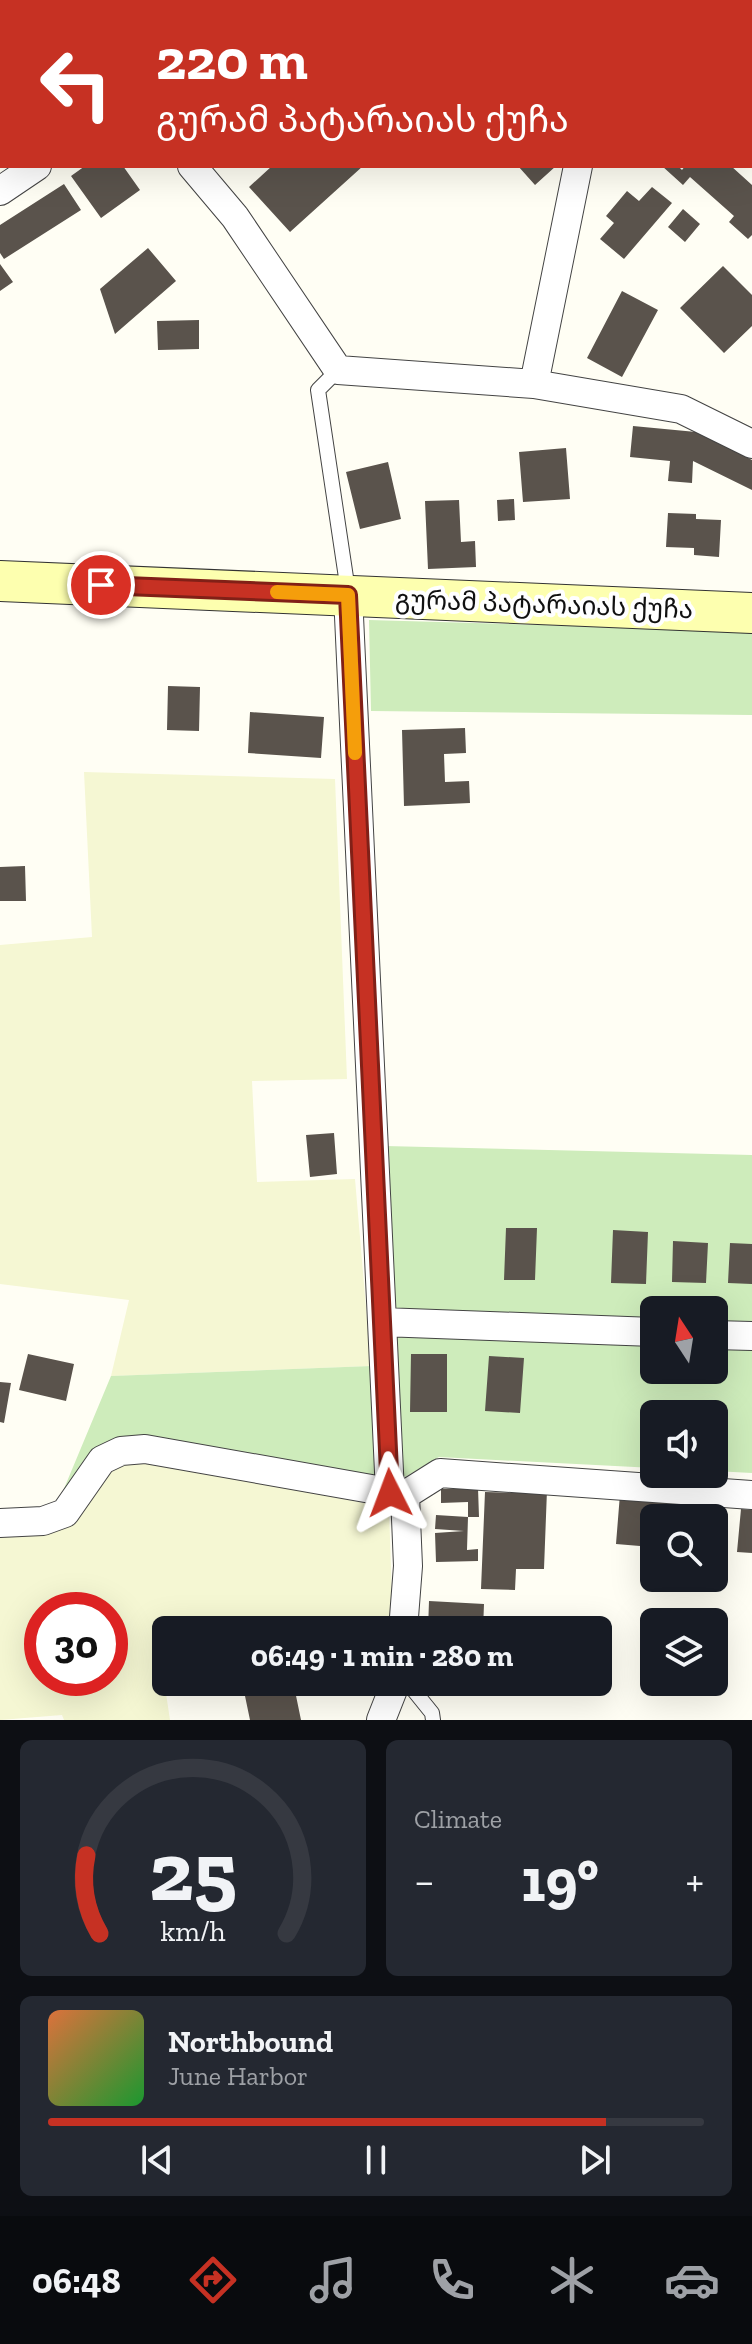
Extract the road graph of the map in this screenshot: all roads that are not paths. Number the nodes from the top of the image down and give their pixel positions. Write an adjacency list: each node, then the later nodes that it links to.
1 (32, 168): 4 (street)
2 (194, 168): 5 (street)
3 (578, 168): 6 (street)
4 (4, 180)
5 (338, 370): 6 (street); 9 (lane)
6 (534, 384): 7 (street)
7 (752, 444)
8 (0, 581): 9 (street, გურამ პატარაიას ქუჩა)
9 (348, 595): 10 (street, გურამ პატარაიას ქუჩა); 11 (street)
10 (752, 613)
11 (382, 1322): 12 (street); 15 (street)
12 (640, 1331)
13 (728, 1335): 14 (street)
14 (752, 1336)
15 (397, 1494): 16 (street); 17 (street); 18 (street)
16 (752, 1495)
17 (0, 1523)
18 (404, 1616)
19 (390, 1696): 21 (street)
20 (418, 1696): 22 (lane)
21 (381, 1720)
22 (433, 1720)

